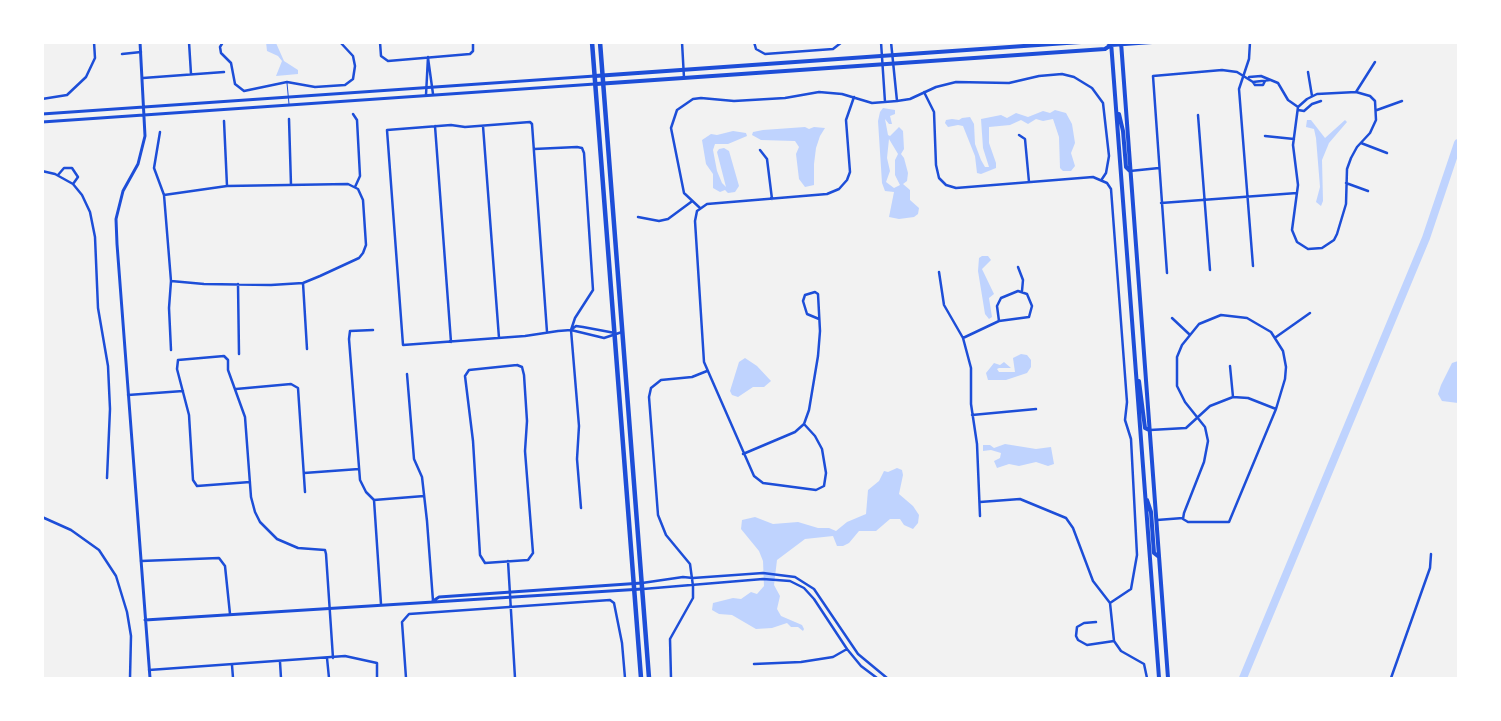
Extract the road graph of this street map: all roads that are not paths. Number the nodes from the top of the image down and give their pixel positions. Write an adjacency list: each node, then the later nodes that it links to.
1 (94, 42): 50 (street)
2 (140, 42): 20 (street)
3 (189, 42): 31 (street)
4 (223, 42): 38 (street)
5 (340, 42): 38 (street)
6 (380, 42): 24 (street)
7 (473, 42): 24 (street)
8 (592, 42): 33 (main road)
9 (600, 42): 32 (main road)
10 (682, 42): 28 (street)
11 (754, 42): 12 (street)
12 (842, 42)
13 (881, 42): 23 (street)
14 (891, 42): 22 (street)
15 (1081, 42): 22 (main road)
16 (1152, 42): 19 (main road)
17 (1250, 42): 34 (street)
18 (1110, 43): 19 (main road); 27 (main road); 56 (main road)
19 (1121, 44): 79 (main road)
20 (141, 52): 21 (street); 35 (street)
21 (122, 54)
22 (891, 55): 23 (main road); 27 (street)
23 (883, 56): 26 (street); 28 (main road)
24 (428, 57): 41 (street); 42 (street)
25 (1375, 62): 44 (street)
26 (884, 64): 27 (main road); 36 (main road); 54 (street)
27 (892, 64): 51 (street)
28 (684, 69): 32 (main road); 36 (street)
29 (224, 72): 31 (street)
30 (1308, 72): 47 (street)
31 (191, 74): 35 (street)
32 (603, 75): 33 (main road); 40 (main road)
33 (595, 76): 39 (main road); 41 (street)
34 (1244, 76): 37 (street); 37 (street); 77 (street); 91 (street)
35 (143, 78): 57 (street)
36 (684, 78): 40 (main road)
37 (1270, 80): 58 (street)
38 (287, 82): 49 (lane)
39 (596, 84): 40 (main road); 45 (street); 115 (main road)
40 (603, 84): 114 (main road)
41 (432, 87): 42 (street); 45 (street)
42 (426, 88): 46 (street); 49 (street)
43 (924, 92): 51 (street); 81 (street); 82 (street)
44 (1356, 92): 47 (street); 59 (street)
45 (433, 94): 46 (street)
46 (426, 95): 55 (street)
47 (1312, 96): 58 (street)
48 (854, 97): 54 (street); 92 (street); 94 (street)
49 (288, 98): 55 (lane); 57 (street)
50 (42, 99)
51 (897, 101): 54 (street)
52 (1321, 101): 58 (street)
53 (1402, 101): 59 (street)
54 (885, 102)
55 (289, 104): 62 (street)
56 (1116, 105): 79 (main road); 126 (main road)
57 (144, 107): 60 (street); 62 (street)
58 (1298, 109): 72 (street)
59 (1377, 110): 73 (street)
60 (42, 114)
61 (353, 114): 87 (street)
62 (144, 115): 66 (street); 130 (street)
63 (1198, 115): 93 (street)
64 (289, 119): 85 (street)
65 (224, 121): 86 (street)
66 (42, 122)
67 (435, 126): 68 (street); 120 (street); 120 (street)
68 (483, 126): 74 (street); 118 (street)
69 (160, 132): 90 (street)
70 (1019, 136): 82 (street)
71 (1265, 136): 72 (street)
72 (1294, 139): 89 (street)
73 (1361, 143): 76 (street); 83 (street)
74 (534, 149): 112 (street); 113 (street)
75 (760, 150): 92 (street)
76 (1386, 153)
77 (1159, 168): 79 (street); 95 (street)
78 (42, 171): 80 (street)
79 (1130, 171): 137 (main road)
80 (58, 175): 84 (street); 84 (street)
81 (1102, 179): 82 (street); 166 (street)
82 (1029, 182)
83 (1346, 182): 88 (street); 89 (street)
84 (73, 184): 141 (street)
85 (292, 185): 86 (street); 87 (street)
86 (227, 186): 90 (street)
87 (355, 187): 104 (street)
88 (1368, 191)
89 (1297, 192): 91 (street)
90 (164, 195): 103 (street)
91 (1247, 196): 93 (street); 98 (street)
92 (772, 199): 96 (street)
93 (1204, 200): 95 (street); 100 (street)
94 (691, 202): 96 (street); 97 (street)
95 (1162, 203): 102 (street)
96 (700, 208): 125 (street)
97 (638, 217)
98 (1252, 266)
99 (1018, 267): 106 (street)
100 (1210, 270)
101 (938, 272): 119 (street)
102 (1167, 273)
103 (171, 281): 105 (street); 122 (street)
104 (303, 283): 105 (street); 121 (street)
105 (238, 284): 123 (street)
106 (1022, 291): 110 (street); 110 (street)
107 (1310, 313): 117 (street)
108 (1172, 318): 116 (street)
109 (819, 319): 109 (street); 136 (street)
110 (999, 321): 119 (street)
111 (373, 330): 139 (street)
112 (571, 330): 113 (street); 115 (street); 115 (street); 148 (street)
113 (547, 332): 118 (street)
114 (622, 332): 115 (street); 159 (main road)
115 (615, 333): 158 (main road)
116 (1189, 334): 117 (street); 135 (street)
117 (1276, 337): 133 (street)
118 (499, 338): 120 (street)
119 (963, 338): 134 (street)
120 (451, 342)
121 (307, 349)
122 (172, 350)
123 (239, 354)
124 (1230, 366): 131 (street)
125 (707, 371): 138 (street); 157 (street)
126 (1136, 371): 137 (main road); 144 (main road)
127 (407, 374): 145 (street)
128 (236, 389): 129 (street); 140 (street); 142 (street)
129 (184, 391): 130 (street); 142 (street)
130 (128, 395): 156 (street)
131 (1233, 397): 133 (street); 135 (street)
132 (1036, 409): 134 (street)
133 (1276, 409): 151 (street)
134 (972, 414): 147 (street)
135 (1199, 417): 137 (street); 151 (street)
136 (804, 424): 138 (street); 138 (street)
137 (1149, 430): 152 (main road)
138 (744, 454)
139 (359, 470): 140 (street); 146 (street)
140 (304, 473): 143 (street)
141 (107, 478)
142 (250, 482): 168 (street)
143 (305, 492)
144 (1145, 495): 154 (main road); 196 (main road)
145 (424, 496): 146 (street); 165 (street)
146 (374, 500): 167 (street)
147 (980, 502): 149 (street); 166 (street)
148 (581, 508)
149 (980, 516)
150 (42, 517): 181 (street)
151 (1183, 518): 152 (street)
152 (1156, 520): 154 (main road)
153 (1431, 554): 198 (street)
154 (1159, 557): 197 (main road)
155 (508, 560): 155 (street); 163 (street)
156 (141, 561): 170 (street); 171 (street)
157 (693, 578): 159 (street); 160 (street); 194 (street)
158 (634, 583): 159 (street); 162 (main road); 163 (street)
159 (642, 583): 161 (main road)
160 (693, 586): 161 (street); 174 (street); 192 (street)
161 (642, 589): 162 (street); 191 (main road)
162 (634, 590): 164 (street); 190 (main road)
163 (509, 592): 164 (street); 165 (street)
164 (510, 598): 165 (street); 169 (street)
165 (433, 601): 167 (street)
166 (1110, 603): 173 (street)
167 (381, 604): 168 (street)
168 (330, 607): 170 (street); 176 (street)
169 (510, 608): 187 (street); 188 (street); 189 (street)
170 (230, 614): 171 (street)
171 (146, 620): 180 (street)
172 (1096, 622): 173 (street)
173 (1114, 640): 195 (street)
174 (847, 649): 178 (street); 193 (street)
175 (327, 658): 176 (street); 177 (street); 185 (street)
176 (333, 658): 186 (street)
177 (280, 662): 179 (street); 184 (street)
178 (754, 664)
179 (232, 665): 180 (street); 183 (street)
180 (149, 670): 182 (street)
181 (130, 678)
182 (150, 678)
183 (233, 678)
184 (281, 678)
185 (328, 678)
186 (378, 678)
187 (406, 678)
188 (515, 678)
189 (625, 678)
190 (641, 678)
191 (649, 678)
192 (671, 678)
193 (877, 678)
194 (887, 678)
195 (1147, 678)
196 (1159, 678)
197 (1168, 678)
198 (1391, 678)

